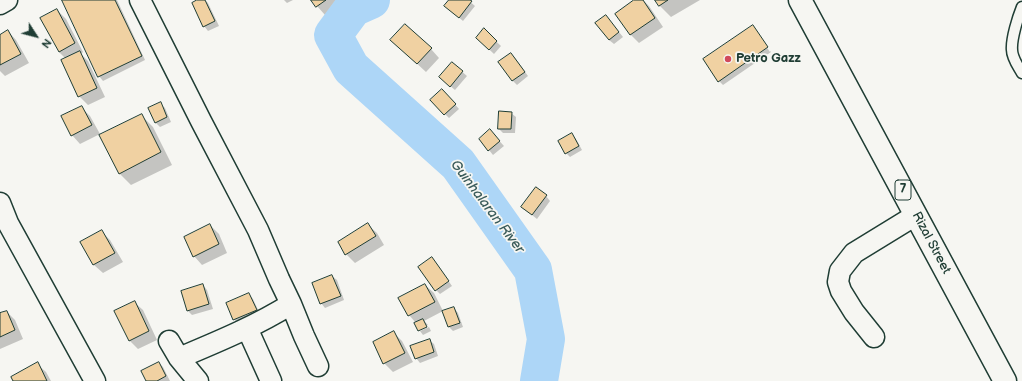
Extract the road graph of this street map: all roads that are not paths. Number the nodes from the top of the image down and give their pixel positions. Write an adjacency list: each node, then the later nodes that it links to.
1 (7, 0): 4 (street)
2 (140, 0): 9 (street)
3 (800, 0): 8 (main road, Rizal Street / 7)
4 (0, 4)
5 (1022, 7): 6 (lane)
6 (1022, 73)
7 (0, 203): 15 (street)
8 (916, 215): 11 (street); 18 (main road, Rizal Street / 7)
9 (291, 304): 10 (street); 14 (street)
10 (247, 328): 13 (street); 17 (street)
11 (874, 337)
12 (169, 341): 13 (street)
13 (178, 358): 16 (street)
14 (318, 366)
15 (95, 381)
16 (198, 381)
17 (271, 381)
18 (1006, 381)

